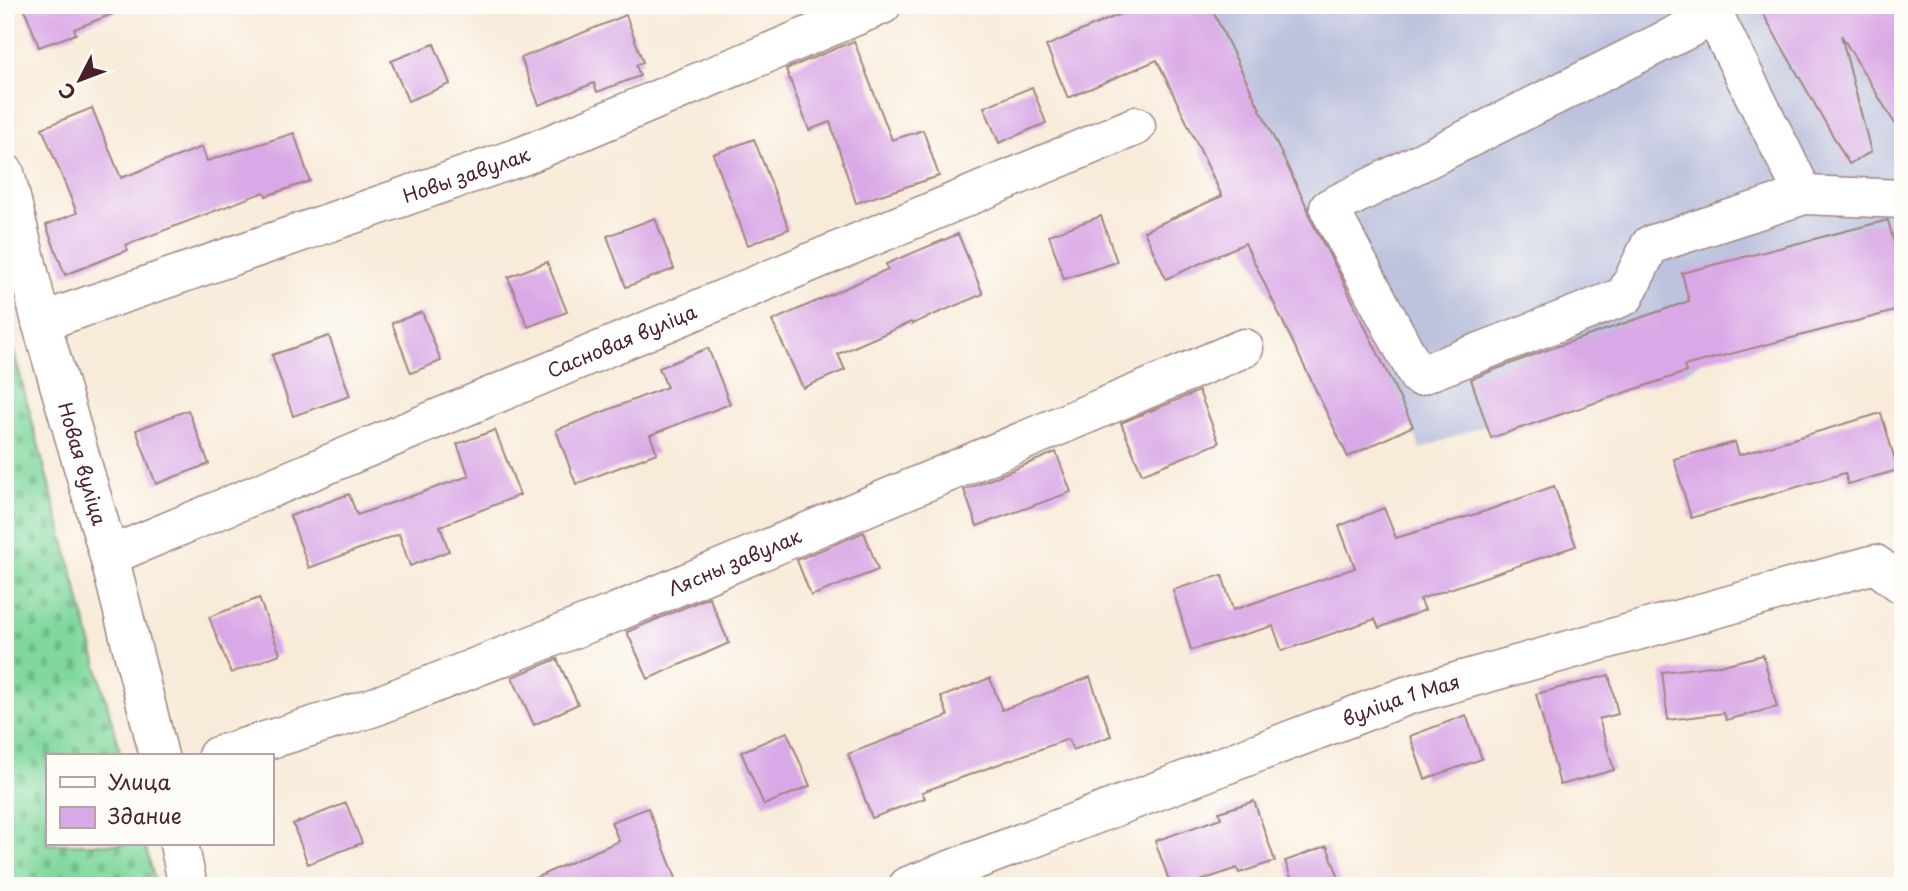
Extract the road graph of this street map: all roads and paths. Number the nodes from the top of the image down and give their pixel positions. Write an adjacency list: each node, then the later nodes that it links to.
1 (883, 5): 7 (street, Новы завулак)
2 (1711, 10): 5 (street); 5 (street)
3 (1136, 126): 9 (street, Сасновая вуліца)
4 (5, 173): 7 (street, Новая вуліца)
5 (1804, 195): 6 (street)
6 (1903, 199)
7 (41, 322): 9 (street, Новая вуліца)
8 (1244, 348): 12 (street, Лясны завулак)
9 (109, 556): 11 (street, Новая вуліца)
10 (1903, 585): 15 (street, вуліца 1 Мая)
11 (158, 754)
12 (223, 754)
13 (179, 846): 14 (street)
14 (188, 886)
15 (908, 886)

